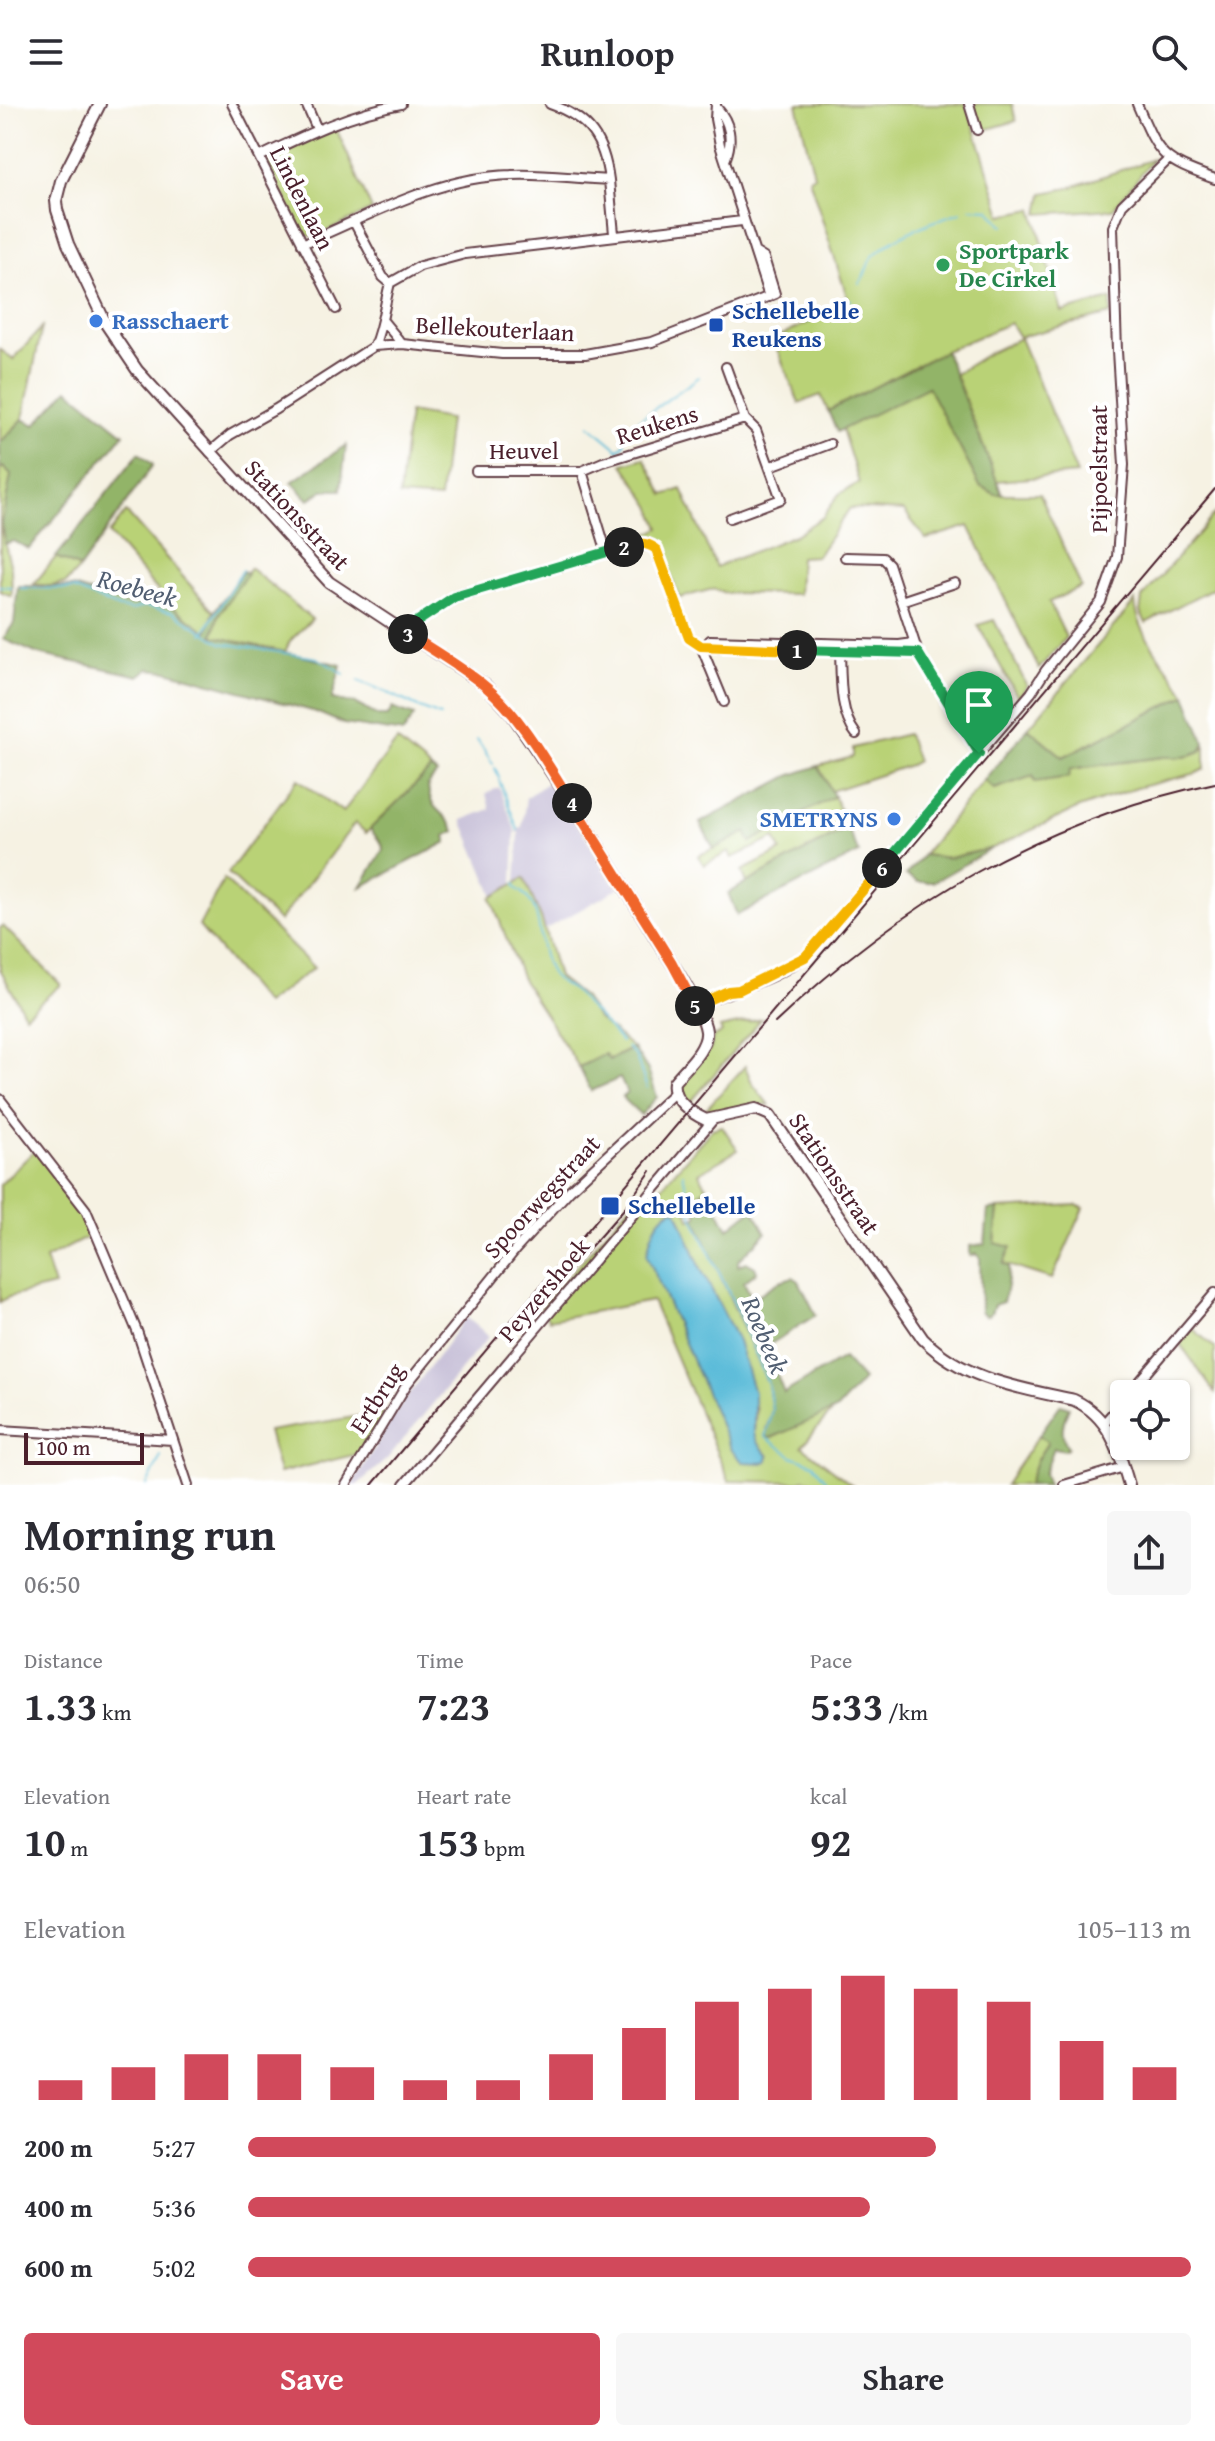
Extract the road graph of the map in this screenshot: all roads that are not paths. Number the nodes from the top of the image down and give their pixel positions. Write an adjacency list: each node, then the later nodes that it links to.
1 (100, 104): 27 (street, Stationsstraat)
2 (232, 104): 11 (street, Lindenlaan)
3 (306, 104): 9 (street)
4 (401, 104): 9 (street)
5 (550, 104): 14 (street)
6 (969, 104): 10 (street)
7 (1137, 104): 12 (street)
8 (717, 106): 15 (street, Bellekouterlaan)
9 (317, 129): 11 (street)
10 (977, 130)
11 (259, 157): 18 (street, Lindenlaan)
12 (1168, 160): 13 (street); 43 (street, Pijpoelstraat)
13 (1215, 179)
14 (609, 180): 16 (street); 17 (street)
15 (742, 221): 17 (street); 22 (street, Bellekouterlaan)
16 (354, 222): 18 (street); 19 (street)
17 (614, 234): 19 (street)
18 (302, 244): 20 (street, Lindenlaan)
19 (390, 283): 21 (street)
20 (336, 309)
21 (384, 322): 22 (street, Bellekouterlaan); 23 (street)
22 (402, 344): 23 (street, Bellekouterlaan)
23 (374, 346): 27 (street, Bellekouterlaan)
24 (726, 367): 25 (street)
25 (745, 419): 28 (street); 30 (street, Reukens)
26 (830, 444): 28 (street)
27 (210, 452): 36 (street, Stationsstraat)
28 (771, 466): 31 (street)
29 (476, 471): 30 (street, Heuvel)
30 (582, 471): 32 (street, Heuvel)
31 (730, 518)
32 (607, 553): 36 (street); 38 (street)
33 (845, 557): 35 (street)
34 (955, 583): 35 (street)
35 (901, 601): 37 (street)
36 (407, 634): 44 (street, Stationsstraat)
37 (914, 643): 39 (street); 40 (street)
38 (703, 646): 39 (street); 41 (street)
39 (840, 647): 40 (street); 42 (street)
40 (918, 653): 43 (street)
41 (724, 702)
42 (856, 734)
43 (979, 753): 44 (street)
44 (695, 1006): 45 (street, Stationsstraat)
45 (674, 1093): 47 (street); 49 (street, Spoorwegstraat)
46 (0, 1099): 54 (street)
47 (713, 1120): 52 (street, Stationsstraat); 58 (street, Peyzershoek)
48 (1215, 1293): 50 (street)
49 (446, 1335): 57 (street, Ertbrug)
50 (1141, 1380)
51 (1110, 1416): 52 (street)
52 (1105, 1422): 55 (street)
53 (0, 1430): 54 (street)
54 (173, 1440): 56 (street)
55 (1124, 1467): 59 (street); 60 (street)
56 (188, 1485)
57 (346, 1485)
58 (404, 1485)
59 (1064, 1485)
60 (1129, 1485)

